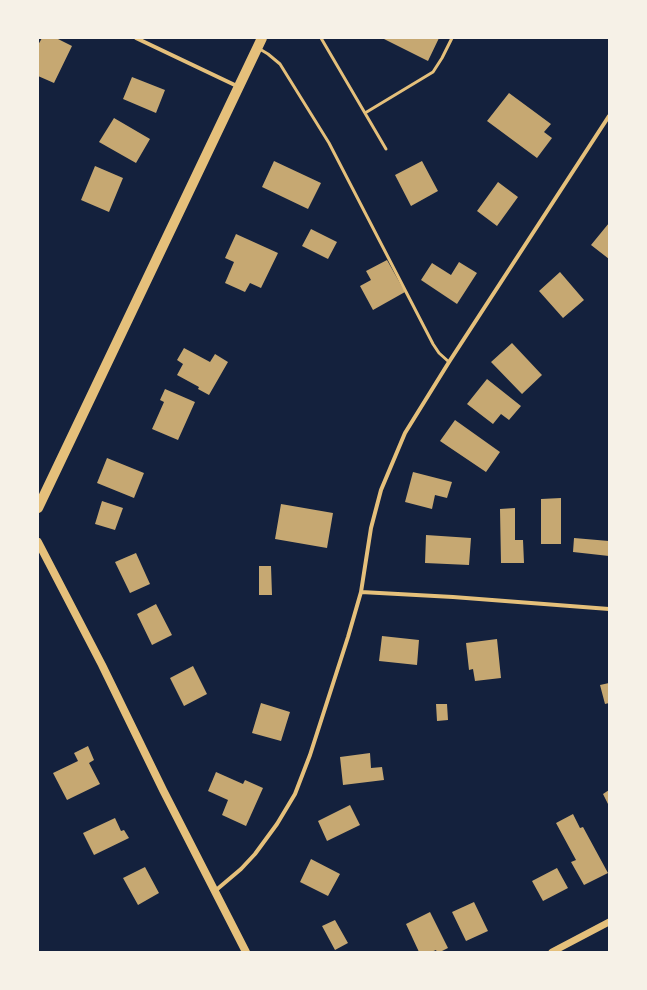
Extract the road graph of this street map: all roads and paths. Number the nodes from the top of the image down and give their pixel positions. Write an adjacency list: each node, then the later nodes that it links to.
1 (136, 38): 6 (street)
2 (262, 38): 5 (main road)
3 (321, 38): 7 (lane)
4 (452, 38): 7 (lane)
5 (258, 48): 6 (main road); 10 (lane)
6 (239, 86): 11 (main road)
7 (365, 113): 9 (lane)
8 (609, 116): 10 (street)
9 (386, 149)
10 (449, 362): 13 (street)
11 (38, 508)
12 (38, 542): 15 (main road)
13 (360, 592): 14 (street); 15 (street)
14 (609, 609)
15 (215, 891): 17 (main road)
16 (609, 922): 18 (street)
17 (246, 952)
18 (552, 952)

